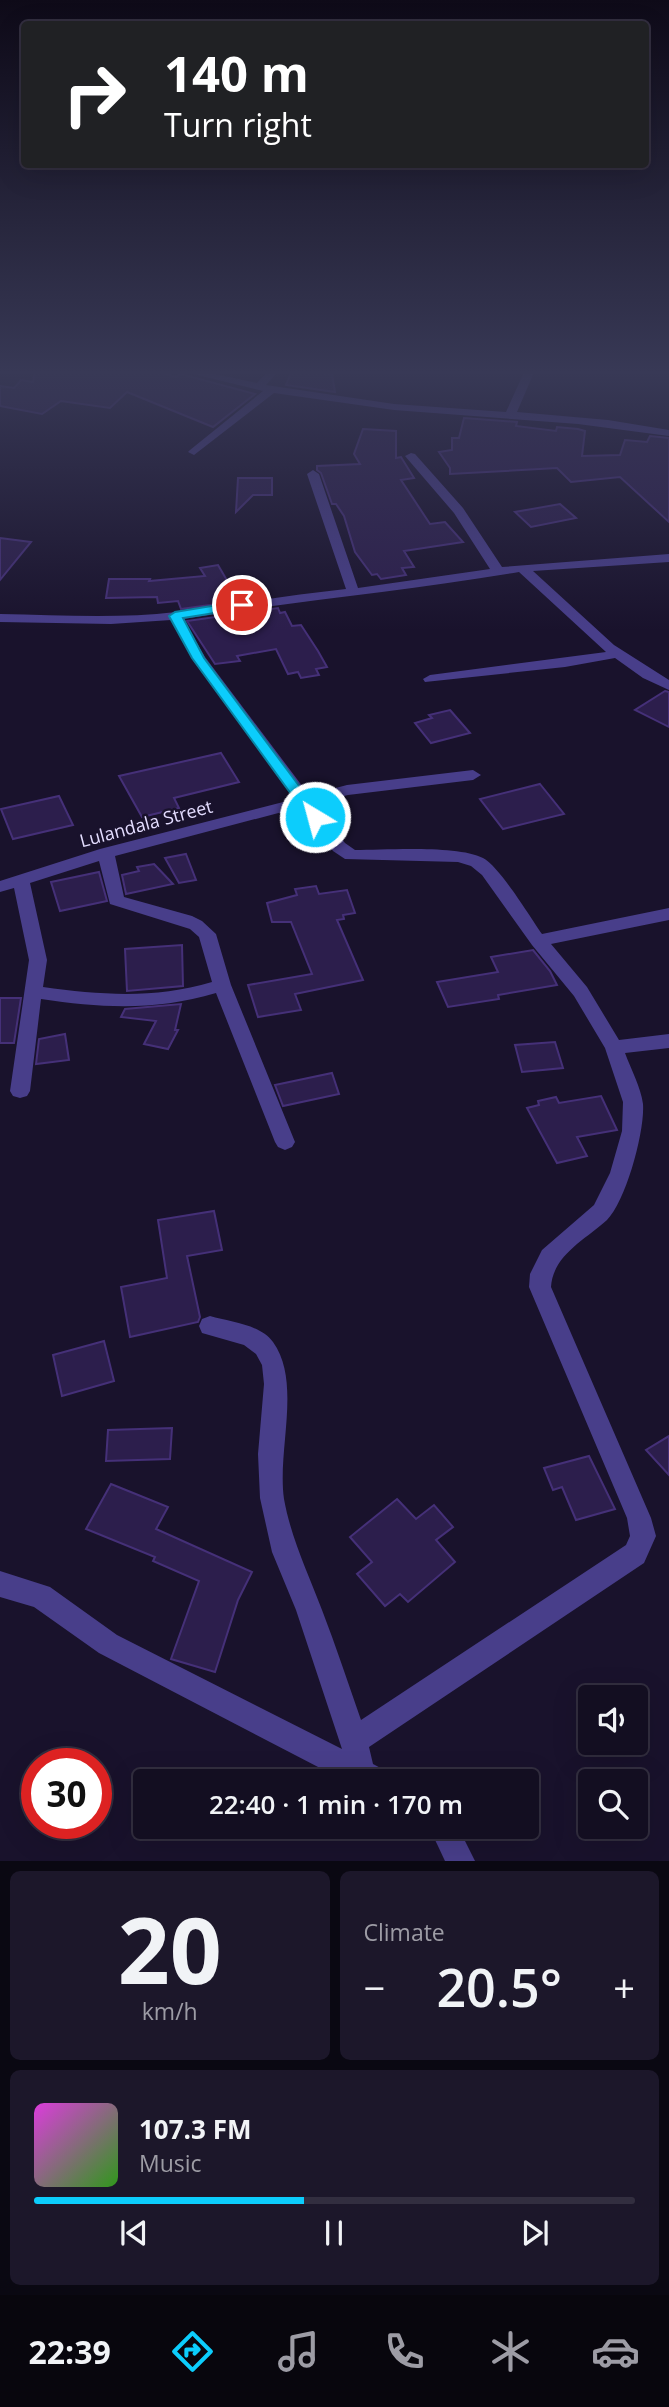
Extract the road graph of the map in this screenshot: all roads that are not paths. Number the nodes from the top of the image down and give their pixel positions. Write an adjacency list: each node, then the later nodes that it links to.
1 (412, 457): 5 (street)
2 (313, 474): 6 (street)
3 (669, 558): 4 (street)
4 (522, 568): 5 (street); 9 (street)
5 (498, 572): 6 (street)
6 (353, 592): 7 (street)
7 (175, 616): 8 (street); 13 (street)
8 (4, 622)
9 (616, 654): 10 (street); 11 (street)
10 (430, 679)
11 (669, 686)
12 (473, 775): 13 (street, Lulandala Street)
13 (303, 803): 14 (street, Lulandala Street); 18 (street)
14 (106, 853): 15 (street, Lulandala Street); 19 (street)
15 (21, 879): 16 (street, Lulandala Street); 20 (street)
16 (0, 887)
17 (669, 914): 18 (street)
18 (538, 941): 22 (street)
19 (222, 985): 20 (street); 24 (street)
20 (34, 992): 23 (street)
21 (669, 1041): 22 (street)
22 (614, 1048): 27 (street)
23 (20, 1091)
24 (285, 1142)
25 (210, 1326): 27 (street)
26 (0, 1584): 28 (street)
27 (354, 1741): 29 (street)
28 (355, 1769)
29 (366, 1769)
30 (449, 1839): 31 (street)
31 (460, 1861)

